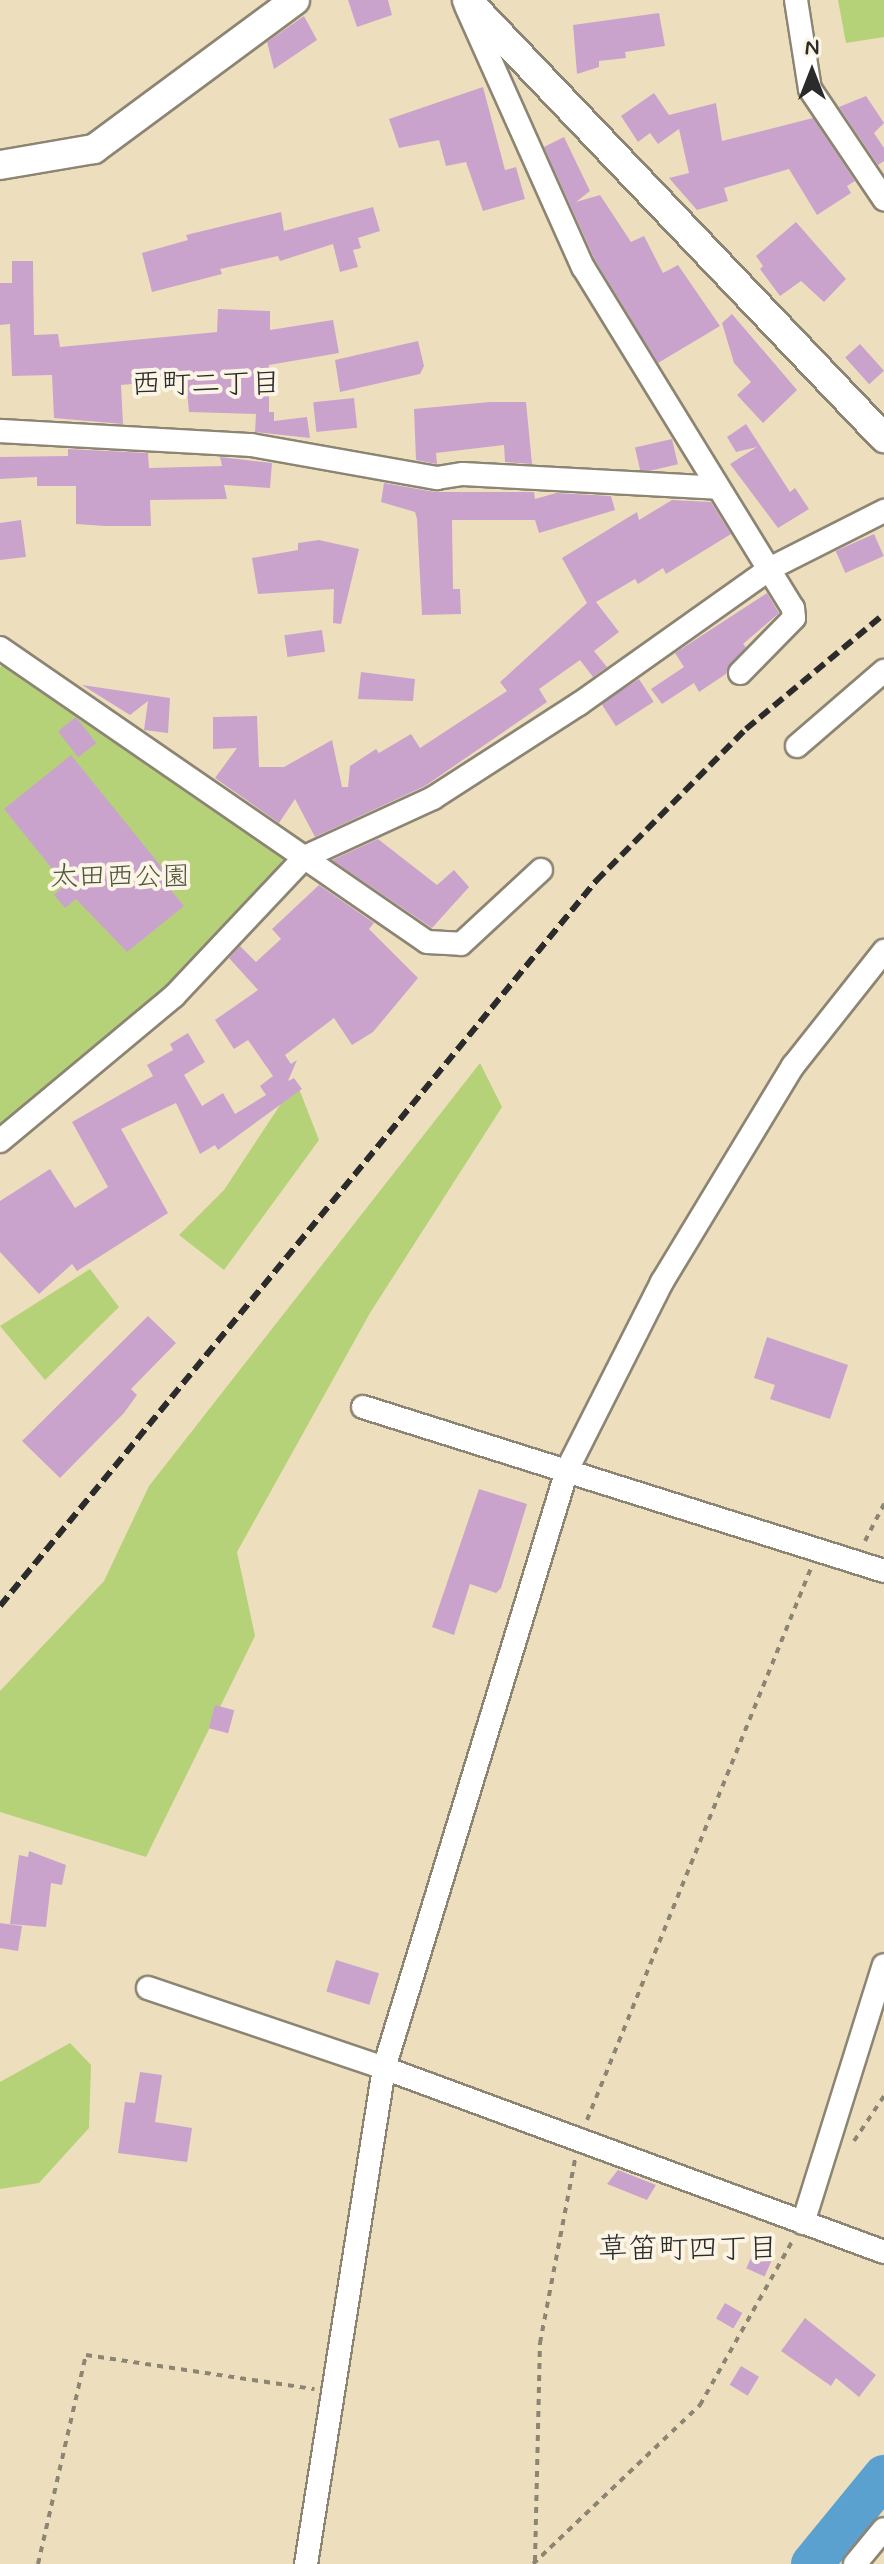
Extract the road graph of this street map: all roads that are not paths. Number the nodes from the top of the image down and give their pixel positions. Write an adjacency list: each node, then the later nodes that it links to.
1 (295, 0): 4 (street)
2 (466, 0): 7 (street); 8 (street)
3 (796, 0): 5 (street)
4 (0, 165)
5 (884, 199)
6 (0, 431): 8 (street)
7 (884, 438)
8 (718, 488): 10 (street)
9 (884, 511): 10 (street)
10 (771, 568): 13 (street); 15 (street)
11 (4, 658): 15 (street)
12 (884, 671): 14 (street)
13 (740, 673)
14 (797, 746)
15 (305, 857): 16 (street); 18 (street)
16 (541, 870)
17 (884, 951): 20 (street)
18 (0, 1141)
19 (363, 1407): 20 (street)
20 (567, 1470): 21 (street); 24 (street)
21 (884, 1571)
22 (884, 1965): 25 (street)
23 (148, 1988): 24 (street)
24 (384, 2068): 25 (street); 28 (street)
25 (803, 2223): 26 (street)
26 (884, 2252)
27 (884, 2529): 29 (street)
28 (306, 2564)
29 (855, 2564)

